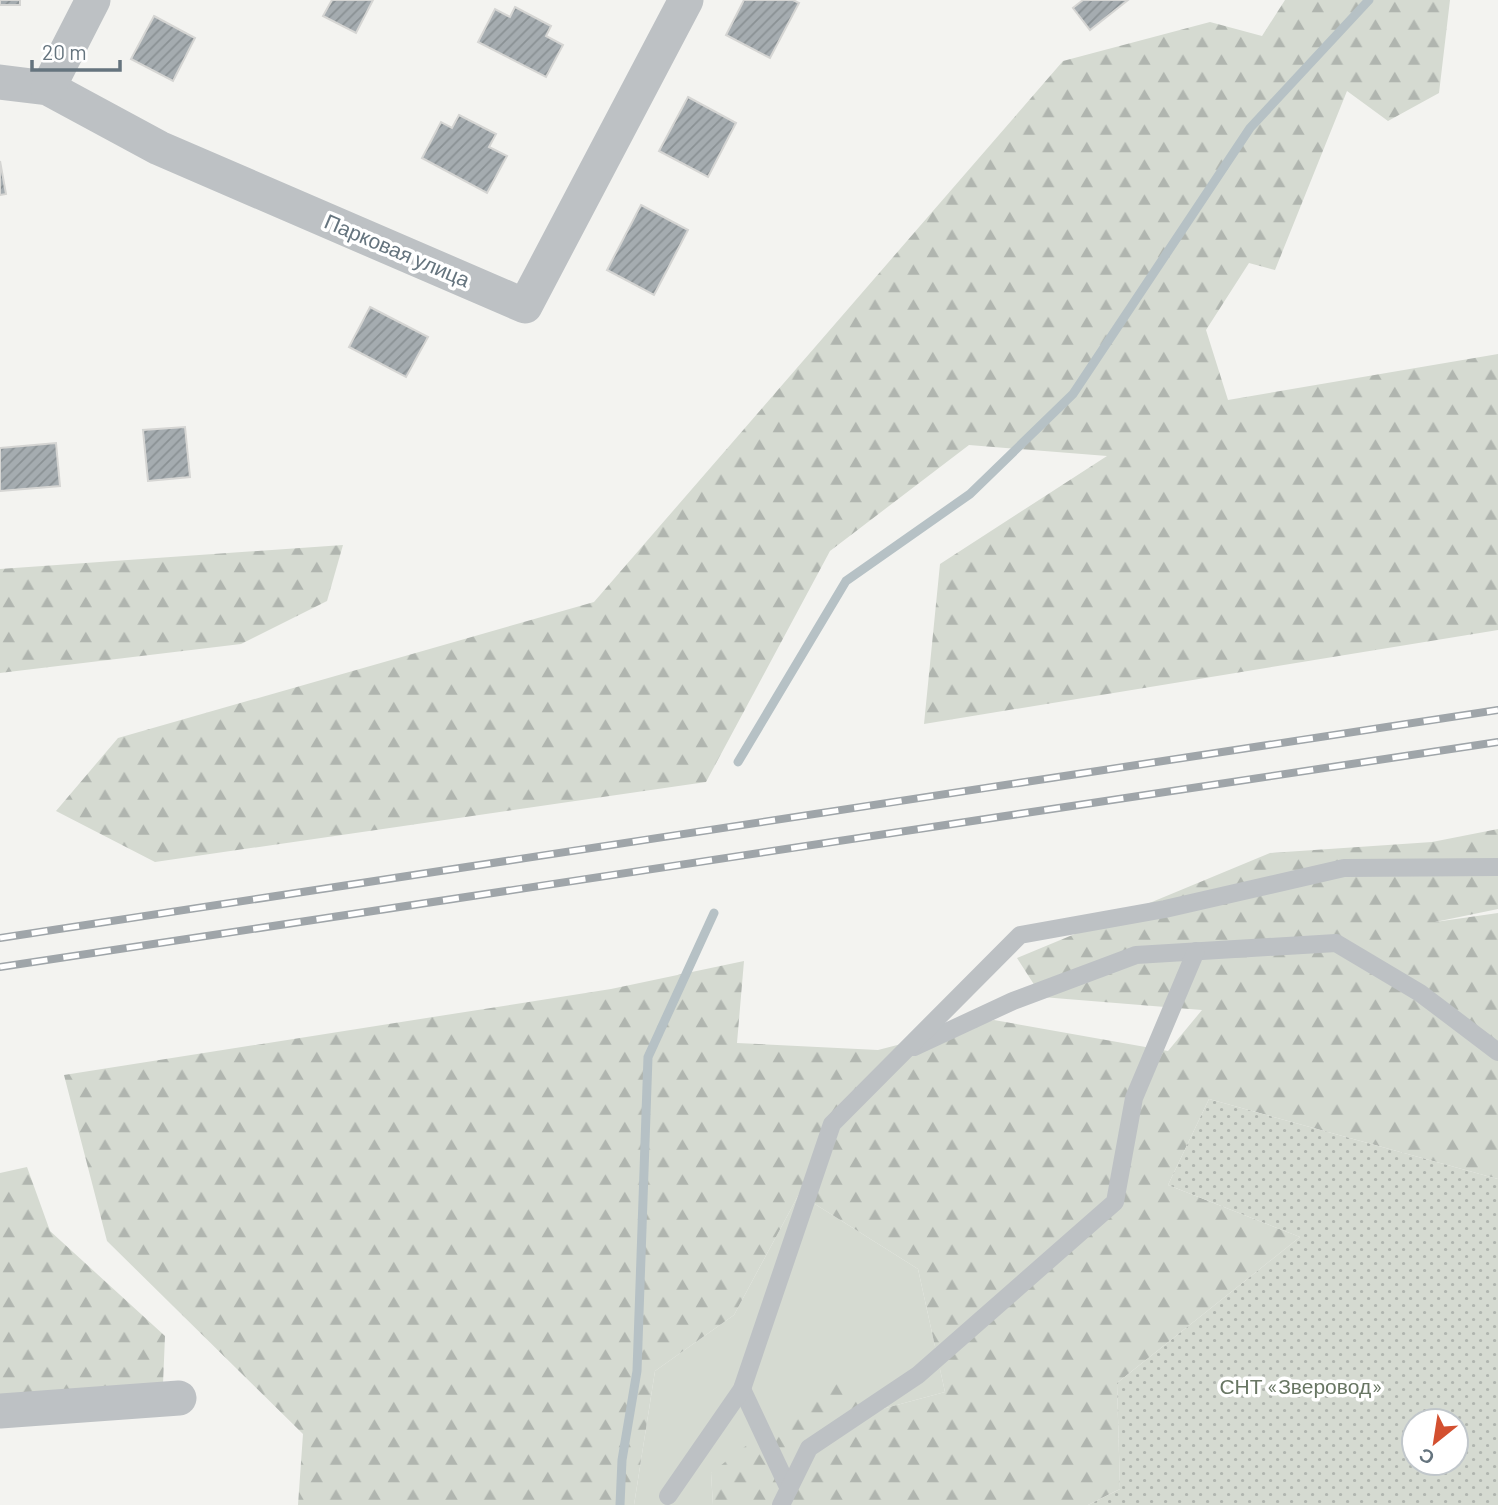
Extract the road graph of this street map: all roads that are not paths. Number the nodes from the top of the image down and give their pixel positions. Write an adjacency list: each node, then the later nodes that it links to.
1 (93, 0): 4 (street)
2 (686, 0): 4 (street, Парковая улица)
3 (0, 82): 4 (street)
4 (48, 88)
5 (1498, 867): 8 (lane)
6 (1196, 951): 7 (lane); 8 (lane); 13 (lane)
7 (1498, 1052)
8 (903, 1053): 9 (lane)
9 (742, 1389): 12 (lane); 13 (lane)
10 (179, 1398): 11 (street)
11 (0, 1411)
12 (668, 1496)
13 (785, 1497)

